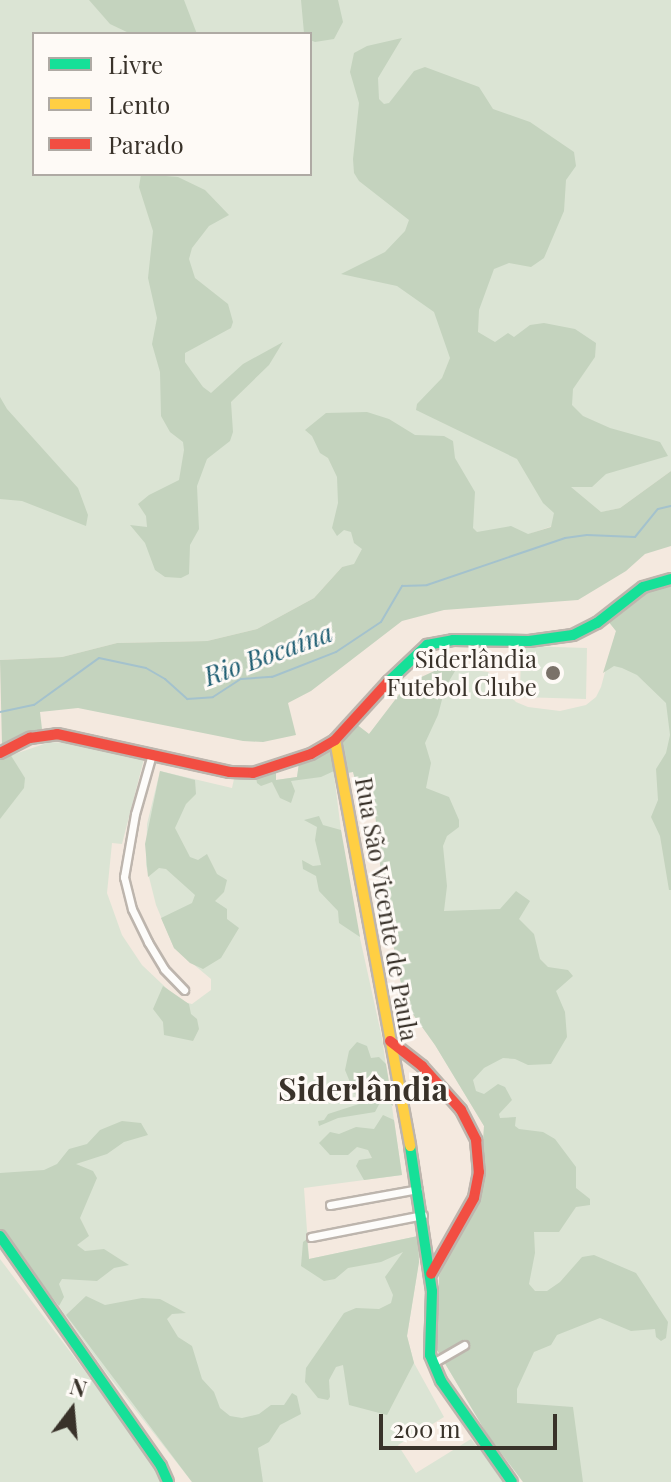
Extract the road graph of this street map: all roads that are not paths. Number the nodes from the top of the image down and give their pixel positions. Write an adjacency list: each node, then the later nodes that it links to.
1 (671, 579): 2 (street)
2 (335, 740): 4 (street); 6 (street, Rua São Vicente de Paula)
3 (0, 753): 4 (street)
4 (152, 754): 5 (street)
5 (184, 990)
6 (390, 1041): 7 (street, Rua São Vicente de Paula); 12 (street)
7 (418, 1189): 8 (street); 9 (street, Rua São Vicente de Paula)
8 (330, 1205)
9 (423, 1215): 11 (street); 12 (street, Rua São Vicente de Paula)
10 (0, 1236): 15 (street)
11 (311, 1237)
12 (431, 1274): 14 (street, Rua São Vicente de Paula)
13 (464, 1345): 14 (street)
14 (433, 1363): 16 (street)
15 (168, 1482)
16 (512, 1482)

